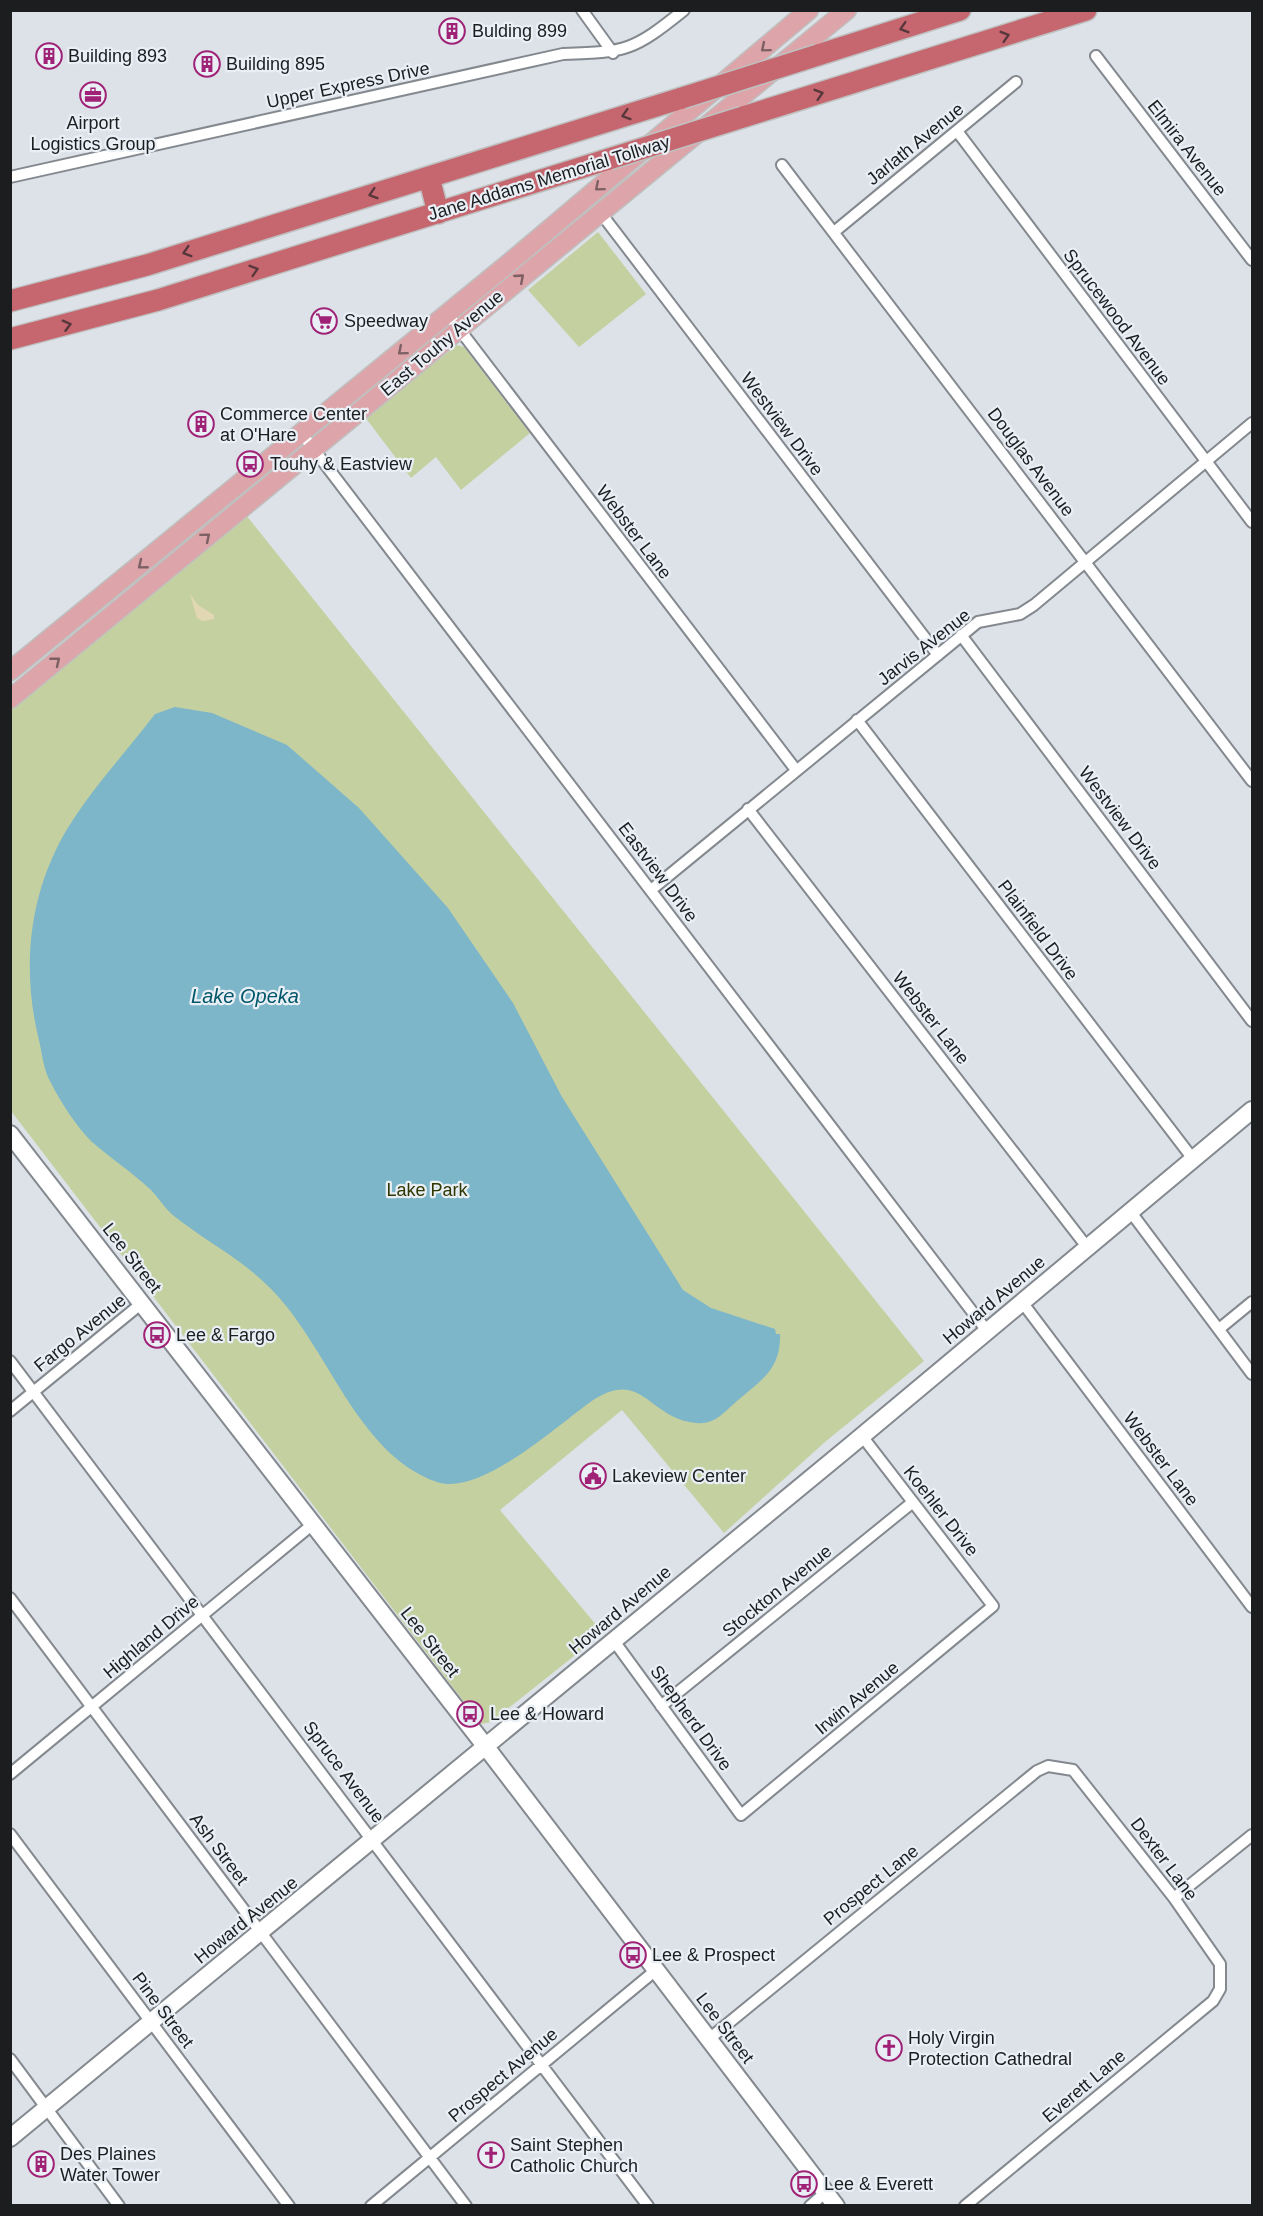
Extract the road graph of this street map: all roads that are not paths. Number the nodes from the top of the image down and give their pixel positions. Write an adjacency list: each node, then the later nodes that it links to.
1 (582, 10): 7 (street)
2 (684, 10): 7 (street, Upper Express Drive)
3 (809, 10): 19 (main road, East Touhy Avenue, one-way to 19)
4 (847, 10): 14 (main road, East Touhy Avenue)
5 (960, 10): 13 (highway, Jane Addams Memorial Tollway, one-way to 13, bridge)
6 (1086, 10): 15 (highway, Jane Addams Memorial Tollway, one-way to 6, bridge)
7 (613, 52): 12 (street, Upper Express Drive)
8 (1096, 57): 17 (street, Elmira Avenue)
9 (1016, 82): 10 (street, Jarlath Avenue)
10 (957, 131): 16 (street, Jarlath Avenue); 25 (street, Sprucewood Avenue)
11 (782, 165): 16 (street, Douglas Avenue)
12 (10, 177)
13 (429, 177): 15 (highway); 18 (highway, Jane Addams Memorial Tollway, one-way to 18)
14 (600, 212): 20 (main road, East Touhy Avenue, one-way to 14); 29 (street, Westview Drive)
15 (438, 213): 21 (highway, Jane Addams Memorial Tollway, one-way to 15)
16 (834, 232): 27 (street, Douglas Avenue)
17 (1252, 260)
18 (10, 301)
19 (447, 314): 20 (street, Webster Lane); 23 (main road, East Touhy Avenue, one-way to 23)
20 (460, 330): 24 (main road, East Touhy Avenue); 33 (street, Webster Lane)
21 (10, 339)
22 (1252, 423): 25 (street, Jarvis Avenue)
23 (302, 434): 24 (street, Eastview Drive); 30 (main road, East Touhy Avenue, one-way to 30)
24 (314, 449): 31 (main road, East Touhy Avenue, one-way to 24); 36 (street, Eastview Drive)
25 (1206, 461): 26 (street, Sprucewood Avenue); 27 (street, Jarvis Avenue)
26 (1252, 522)
27 (1086, 561): 28 (street, Jarvis Avenue); 34 (street, Douglas Avenue)
28 (961, 635): 29 (street, Jarvis Avenue); 37 (street, Westview Drive)
29 (938, 656): 32 (street, Jarvis Avenue)
30 (10, 671)
31 (10, 699)
32 (857, 720): 33 (street, Jarvis Avenue); 40 (street, Plainfield Drive)
33 (796, 770): 35 (street, Jarvis Avenue)
34 (1252, 781)
35 (748, 809): 36 (street, Jarvis Avenue); 42 (street, Webster Lane)
36 (651, 890): 47 (street, Eastview Drive)
37 (1252, 1021)
38 (1252, 1110): 40 (street, Howard Avenue)
39 (10, 1134): 45 (street, Lee Street)
40 (1193, 1159): 41 (street, Howard Avenue)
41 (1130, 1211): 42 (street, Howard Avenue); 46 (street)
42 (1087, 1247): 43 (street, Howard Avenue)
43 (1022, 1302): 47 (street, Howard Avenue); 57 (street, Webster Lane)
44 (1252, 1302): 46 (street)
45 (142, 1303): 50 (street, Fargo Avenue); 54 (street, Lee Street)
46 (1219, 1329): 49 (street)
47 (987, 1331): 52 (street, Howard Avenue)
48 (10, 1361): 50 (street, Spruce Avenue)
49 (1252, 1374)
50 (34, 1392): 51 (street, Fargo Avenue); 58 (street, Spruce Avenue)
51 (10, 1411)
52 (862, 1437): 53 (street, Koehler Drive); 59 (street, Howard Avenue)
53 (913, 1502): 56 (street, Koehler Drive); 61 (street, Stockton Avenue)
54 (313, 1524): 58 (street, Highland Drive); 62 (street, Lee Street)
55 (10, 1598): 60 (street, Ash Street)
56 (993, 1606): 65 (street, Irwin Avenue)
57 (1252, 1607)
58 (203, 1615): 60 (street, Highland Drive); 68 (street, Spruce Avenue)
59 (614, 1641): 61 (street, Shepherd Drive); 62 (street, Howard Avenue)
60 (93, 1706): 64 (street, Highland Drive); 70 (street, Ash Street)
61 (662, 1706): 65 (street, Shepherd Drive)
62 (486, 1747): 68 (street, Howard Avenue); 71 (street, Lee Street)
63 (1057, 1766): 69 (street, Dexter Lane); 74 (street, Prospect Lane)
64 (10, 1774)
65 (741, 1815)
66 (10, 1834): 73 (street, Pine Street)
67 (1252, 1835): 69 (street)
68 (374, 1840): 70 (street, Howard Avenue); 76 (street, Spruce Avenue)
69 (1174, 1898): 72 (street, Dexter Lane)
70 (261, 1932): 73 (street, Howard Avenue); 79 (street, Ash Street)
71 (656, 1970): 74 (street, Lee Street); 76 (street, Prospect Avenue)
72 (1220, 1989): 87 (street, Everett Lane)
73 (152, 2022): 77 (street, Howard Avenue); 82 (street, Pine Street)
74 (709, 2039): 80 (street, Lee Street)
75 (10, 2060): 77 (street)
76 (541, 2065): 79 (street, Prospect Avenue); 85 (street, Spruce Avenue)
77 (47, 2108): 78 (street, Howard Avenue); 81 (street)
78 (10, 2138)
79 (430, 2157): 83 (street, Prospect Avenue); 84 (street, Ash Street)
80 (831, 2199): 86 (street)
81 (119, 2205)
82 (289, 2205)
83 (371, 2205)
84 (466, 2205)
85 (648, 2205)
86 (810, 2205)
87 (965, 2205)

